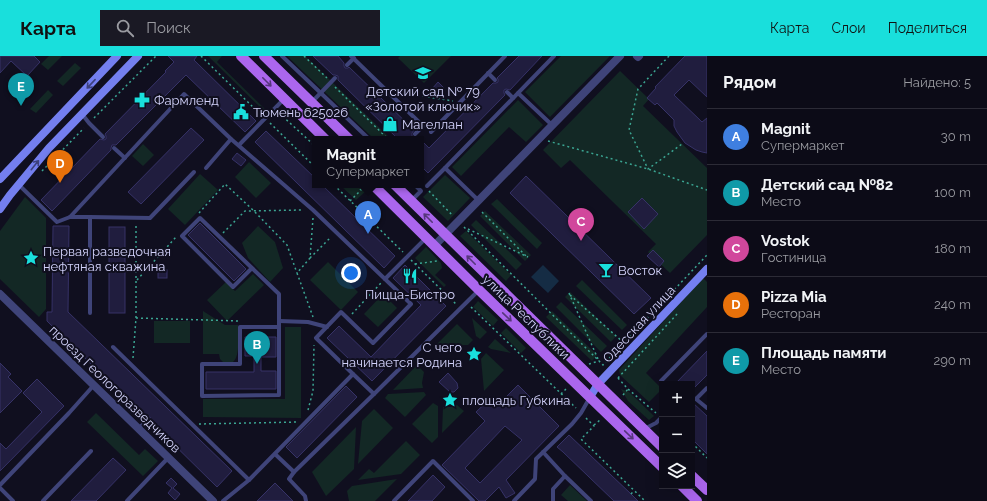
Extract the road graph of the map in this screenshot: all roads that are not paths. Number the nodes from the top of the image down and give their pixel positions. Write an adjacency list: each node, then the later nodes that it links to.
1 (117, 56): 35 (main road, one-way to 35)
2 (138, 56): 20 (main road)
3 (241, 56): 18 (main road, one-way to 18)
4 (264, 56): 19 (main road)
5 (282, 56): 15 (lane)
6 (505, 56): 11 (lane)
7 (554, 56): 16 (lane)
8 (620, 56): 21 (street)
9 (352, 57): 10 (lane); 23 (lane)
10 (347, 65)
11 (488, 73): 13 (lane); 22 (lane)
12 (335, 78): 15 (lane)
13 (495, 80)
14 (507, 92): 17 (lane)
15 (321, 93): 19 (lane); 26 (lane)
16 (518, 93): 17 (lane); 21 (lane)
17 (513, 98): 33 (lane)
18 (284, 99): 24 (main road); 29 (lane)
19 (311, 102): 25 (main road)
20 (82, 113): 27 (lane); 36 (main road, one-way to 20)
21 (552, 126): 42 (street)
22 (431, 132)
23 (415, 134)
24 (322, 136)
25 (345, 136)
26 (366, 136)
27 (103, 137)
28 (231, 139): 29 (lane); 31 (lane); 32 (lane)
29 (239, 145): 51 (lane)
30 (114, 148): 31 (lane)
31 (125, 158): 44 (lane)
32 (206, 168)
33 (445, 168): 37 (lane); 42 (lane)
34 (194, 172): 45 (lane)
35 (0, 179)
36 (19, 185): 43 (main road); 44 (lane)
37 (427, 186)
38 (376, 188): 47 (main road, улица Республики)
39 (398, 188): 41 (main road, улица Республики)
40 (418, 188): 41 (lane)
41 (411, 201): 46 (main road, улица Республики, one-way to 41)
42 (479, 201): 46 (street)
43 (0, 209)
44 (70, 216): 45 (lane)
45 (90, 217): 54 (lane)
46 (445, 235): 48 (street); 62 (main road, улица Республики, one-way to 46)
47 (427, 237): 48 (main road, улица Республики); 51 (lane)
48 (435, 245): 52 (main road, улица Республики)
49 (252, 268): 49 (lane); 55 (lane)
50 (705, 274): 62 (main road, Одесская улица)
51 (385, 279): 57 (lane)
52 (479, 290): 65 (lane); 66 (main road, улица Республики, one-way to 66)
53 (0, 294): 63 (street, проезд Геологоразведчиков)
54 (90, 313)
55 (279, 321): 56 (lane); 57 (lane)
56 (279, 327): 56 (lane)
57 (327, 327): 60 (lane)
58 (707, 334): 61 (lane)
59 (113, 348): 69 (lane)
60 (353, 374): 65 (lane); 79 (lane)
61 (661, 381)
62 (598, 384): 66 (main road, Одесская улица); 75 (main road, улица Республики)
63 (94, 385): 74 (street, проезд Геологоразведчиков); 86 (lane)
64 (707, 388): 67 (lane)
65 (374, 394): 82 (lane)
66 (590, 397): 78 (lane); 81 (main road, улица Республики, one-way to 81)
67 (695, 397)
68 (695, 399): 71 (lane)
69 (167, 401): 70 (lane); 85 (lane)
70 (163, 404)
71 (707, 408)
72 (148, 420): 74 (lane)
73 (659, 420): 75 (lane)
74 (139, 428): 80 (street, проезд Геологоразведчиков)
75 (644, 429): 76 (main road, улица Республики)
76 (659, 444)
77 (91, 451): 90 (lane)
78 (543, 452): 83 (lane); 97 (lane)
79 (275, 454): 82 (lane); 85 (lane)
80 (169, 457): 91 (lane); 92 (street, проезд Геологоразведчиков)
81 (659, 464)
82 (294, 472): 94 (lane)
83 (565, 476): 98 (lane); 99 (lane)
84 (695, 479): 88 (main road)
85 (249, 480): 93 (lane)
86 (0, 486): 89 (lane)
87 (685, 489): 100 (main road)
88 (707, 490)
89 (13, 501)
90 (43, 501)
91 (127, 501)
92 (214, 501)
93 (223, 501)
94 (306, 501)
95 (394, 501): 96 (lane)
96 (473, 501)
97 (514, 501)
98 (552, 501)
99 (591, 501)
100 (697, 501)

